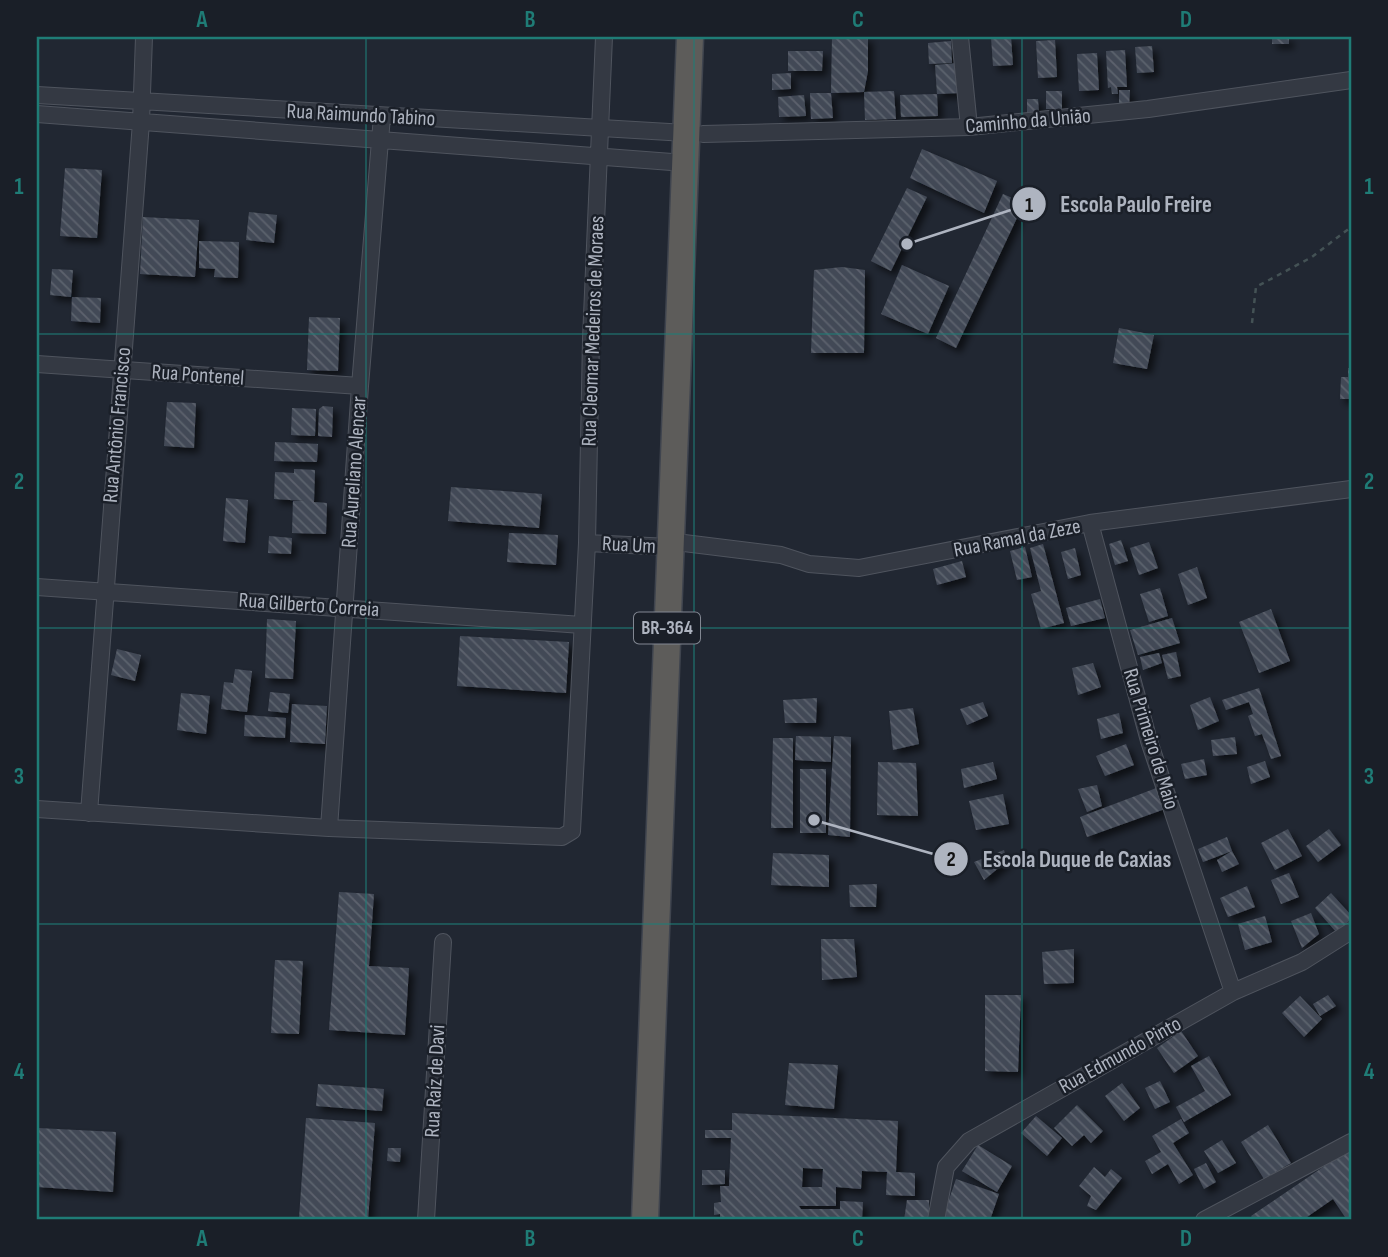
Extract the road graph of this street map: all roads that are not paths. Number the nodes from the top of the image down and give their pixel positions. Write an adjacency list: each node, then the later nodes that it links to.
1 (144, 37): 8 (street, Rua Antônio Francisco)
2 (604, 37): 13 (street, Rua Cleomar Medeiros de Moraes)
3 (691, 37): 14 (highway, BR-364)
4 (707, 37): 14 (highway, BR-364)
5 (960, 37): 12 (street)
6 (1351, 80): 12 (street, Caminho da União)
7 (37, 95): 8 (street, Rua Raimundo Tabino)
8 (141, 102): 10 (street, Rua Raimundo Tabino); 11 (street, Rua Antônio Francisco)
9 (37, 114): 11 (street, Rua Raimundo Tabino)
10 (382, 116): 13 (street, Rua Raimundo Tabino); 15 (street, Rua Aureliano Alencar)
11 (141, 122): 15 (street, Rua Raimundo Tabino); 19 (street, Rua Antônio Francisco)
12 (969, 127): 14 (street, Caminho da União)
13 (600, 128): 14 (street, Rua Raimundo Tabino); 16 (street, Rua Cleomar Medeiros de Moraes)
14 (695, 134): 17 (highway, BR-364); 24 (highway, BR-364)
15 (381, 140): 16 (street, Rua Raimundo Tabino); 20 (street, Rua Aureliano Alencar)
16 (600, 157): 17 (street, Rua Raimundo Tabino); 23 (street, Rua Cleomar Medeiros de Moraes)
17 (685, 163): 24 (highway, BR-364)
18 (37, 364): 19 (street, Rua Pontenel)
19 (122, 370): 20 (street, Rua Pontenel); 26 (street, Rua Antônio Francisco)
20 (360, 386): 27 (street, Rua Aureliano Alencar)
21 (1351, 489): 22 (street, Rua Ramal da Zeze)
22 (1090, 523): 24 (street, Rua Ramal da Zeze); 34 (street, Rua Primeiro de Maio)
23 (587, 543): 24 (street, Rua Um); 28 (street, Rua Cleomar Medeiros de Moraes)
24 (677, 545): 38 (highway, BR-364); 39 (highway, BR-364)
25 (37, 587): 26 (street, Rua Gilberto Correia)
26 (104, 591): 27 (street, Rua Gilberto Correia); 30 (street, Rua Antônio Francisco)
27 (346, 607): 28 (street, Rua Gilberto Correia); 31 (street, Rua Aureliano Alencar)
28 (582, 625): 31 (street)
29 (37, 809): 30 (street)
30 (89, 813): 31 (street)
31 (330, 828)
32 (1351, 931): 34 (street, Rua Edmundo Pinto)
33 (443, 942): 37 (street, Rua Raíz de Davi)
34 (1233, 992): 40 (street, Rua Edmundo Pinto)
35 (1351, 1142): 36 (street)
36 (1226, 1215): 41 (street)
37 (426, 1220)
38 (645, 1220)
39 (663, 1220)
40 (936, 1220)
41 (1203, 1220)

